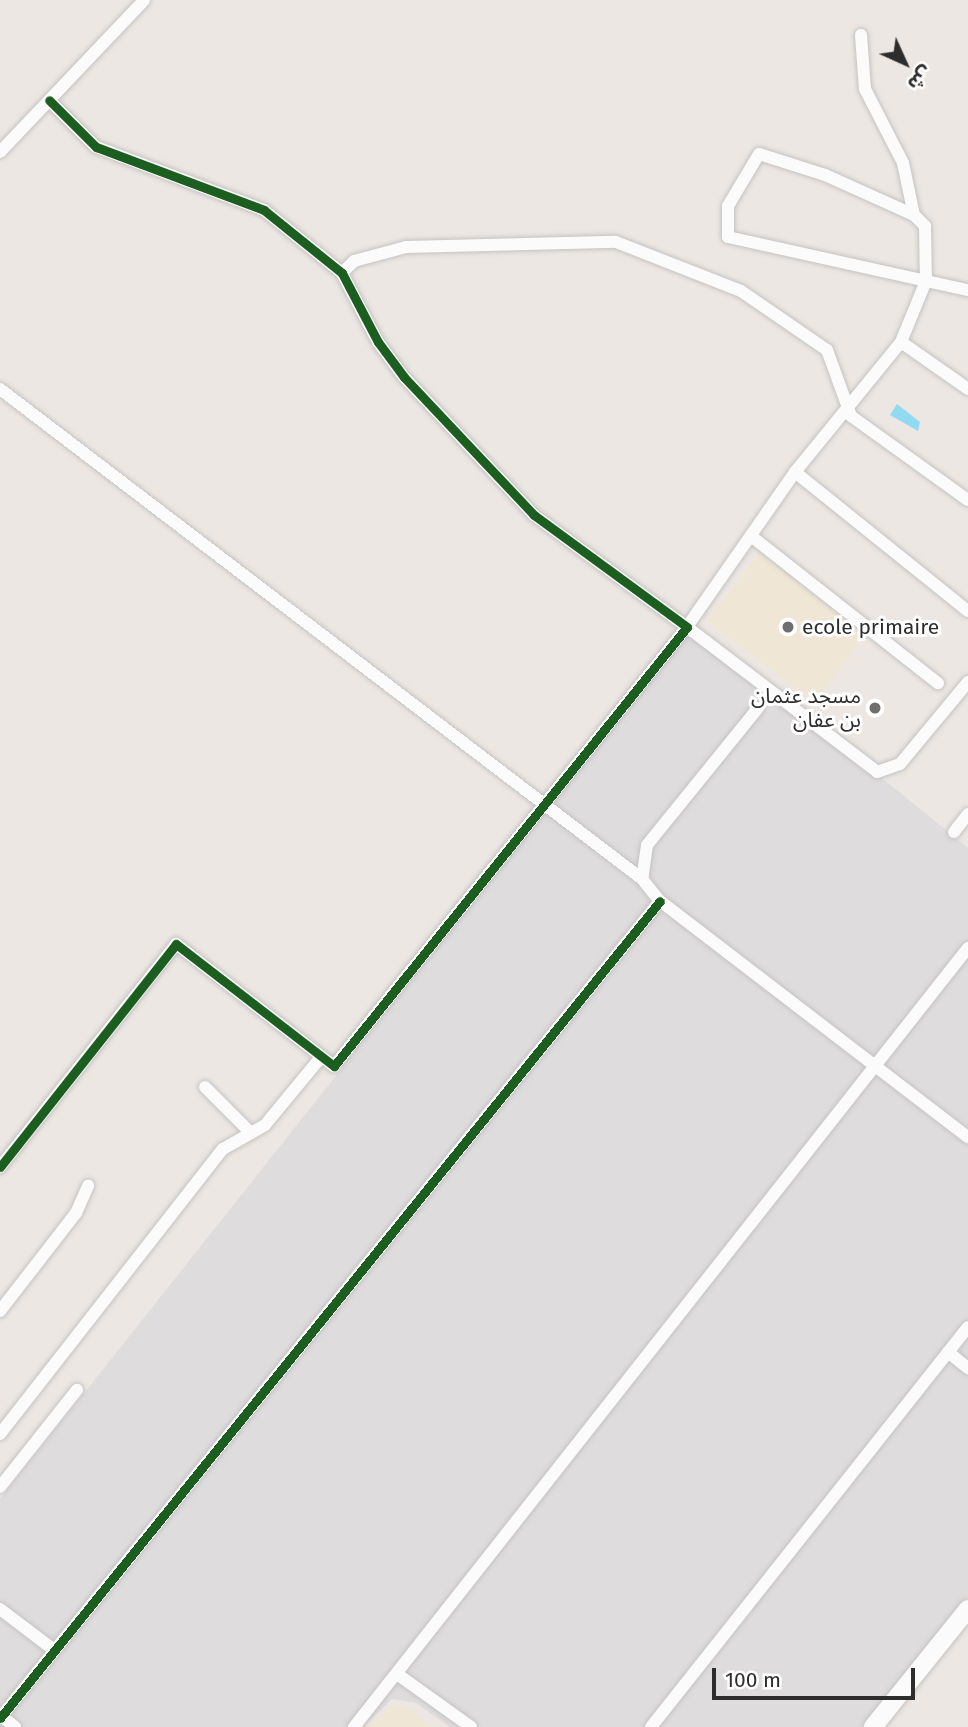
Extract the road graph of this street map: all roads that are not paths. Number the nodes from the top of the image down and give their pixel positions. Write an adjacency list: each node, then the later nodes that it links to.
1 (144, 0): 3 (street)
2 (861, 35): 5 (street)
3 (49, 100): 4 (street); 6 (street)
4 (0, 152)
5 (914, 215): 7 (street); 7 (street)
6 (342, 273): 12 (street); 17 (street)
7 (926, 281): 8 (street); 9 (street)
8 (968, 290)
9 (901, 342): 11 (street); 12 (street)
10 (0, 389): 21 (street)
11 (968, 389)
12 (847, 404): 13 (street); 14 (street)
13 (795, 472): 15 (street); 16 (street)
14 (968, 500)
15 (751, 536): 17 (street); 19 (street)
16 (968, 611)
17 (687, 627): 18 (street); 21 (street)
18 (968, 682)
19 (938, 683)
20 (758, 708): 24 (street)
21 (544, 805): 24 (street); 27 (street)
22 (968, 814): 23 (street)
23 (954, 832)
24 (642, 879): 25 (street)
25 (660, 901): 28 (street); 43 (street)
26 (968, 948): 28 (street)
27 (321, 1056): 30 (street); 32 (street)
28 (876, 1066): 31 (street); 44 (street)
29 (205, 1087): 30 (street)
30 (251, 1133): 39 (street)
31 (968, 1137)
32 (0, 1167)
33 (88, 1186): 34 (street)
34 (0, 1311)
35 (968, 1327): 36 (street)
36 (948, 1352): 37 (street); 49 (street)
37 (968, 1368)
38 (77, 1390): 40 (street)
39 (0, 1434)
40 (0, 1487)
41 (0, 1609): 43 (street)
42 (968, 1609): 50 (main road)
43 (54, 1650): 45 (street)
44 (397, 1674): 47 (street); 48 (street)
45 (1, 1717): 46 (street)
46 (15, 1727)
47 (354, 1727)
48 (471, 1727)
49 (651, 1727)
50 (873, 1727)

